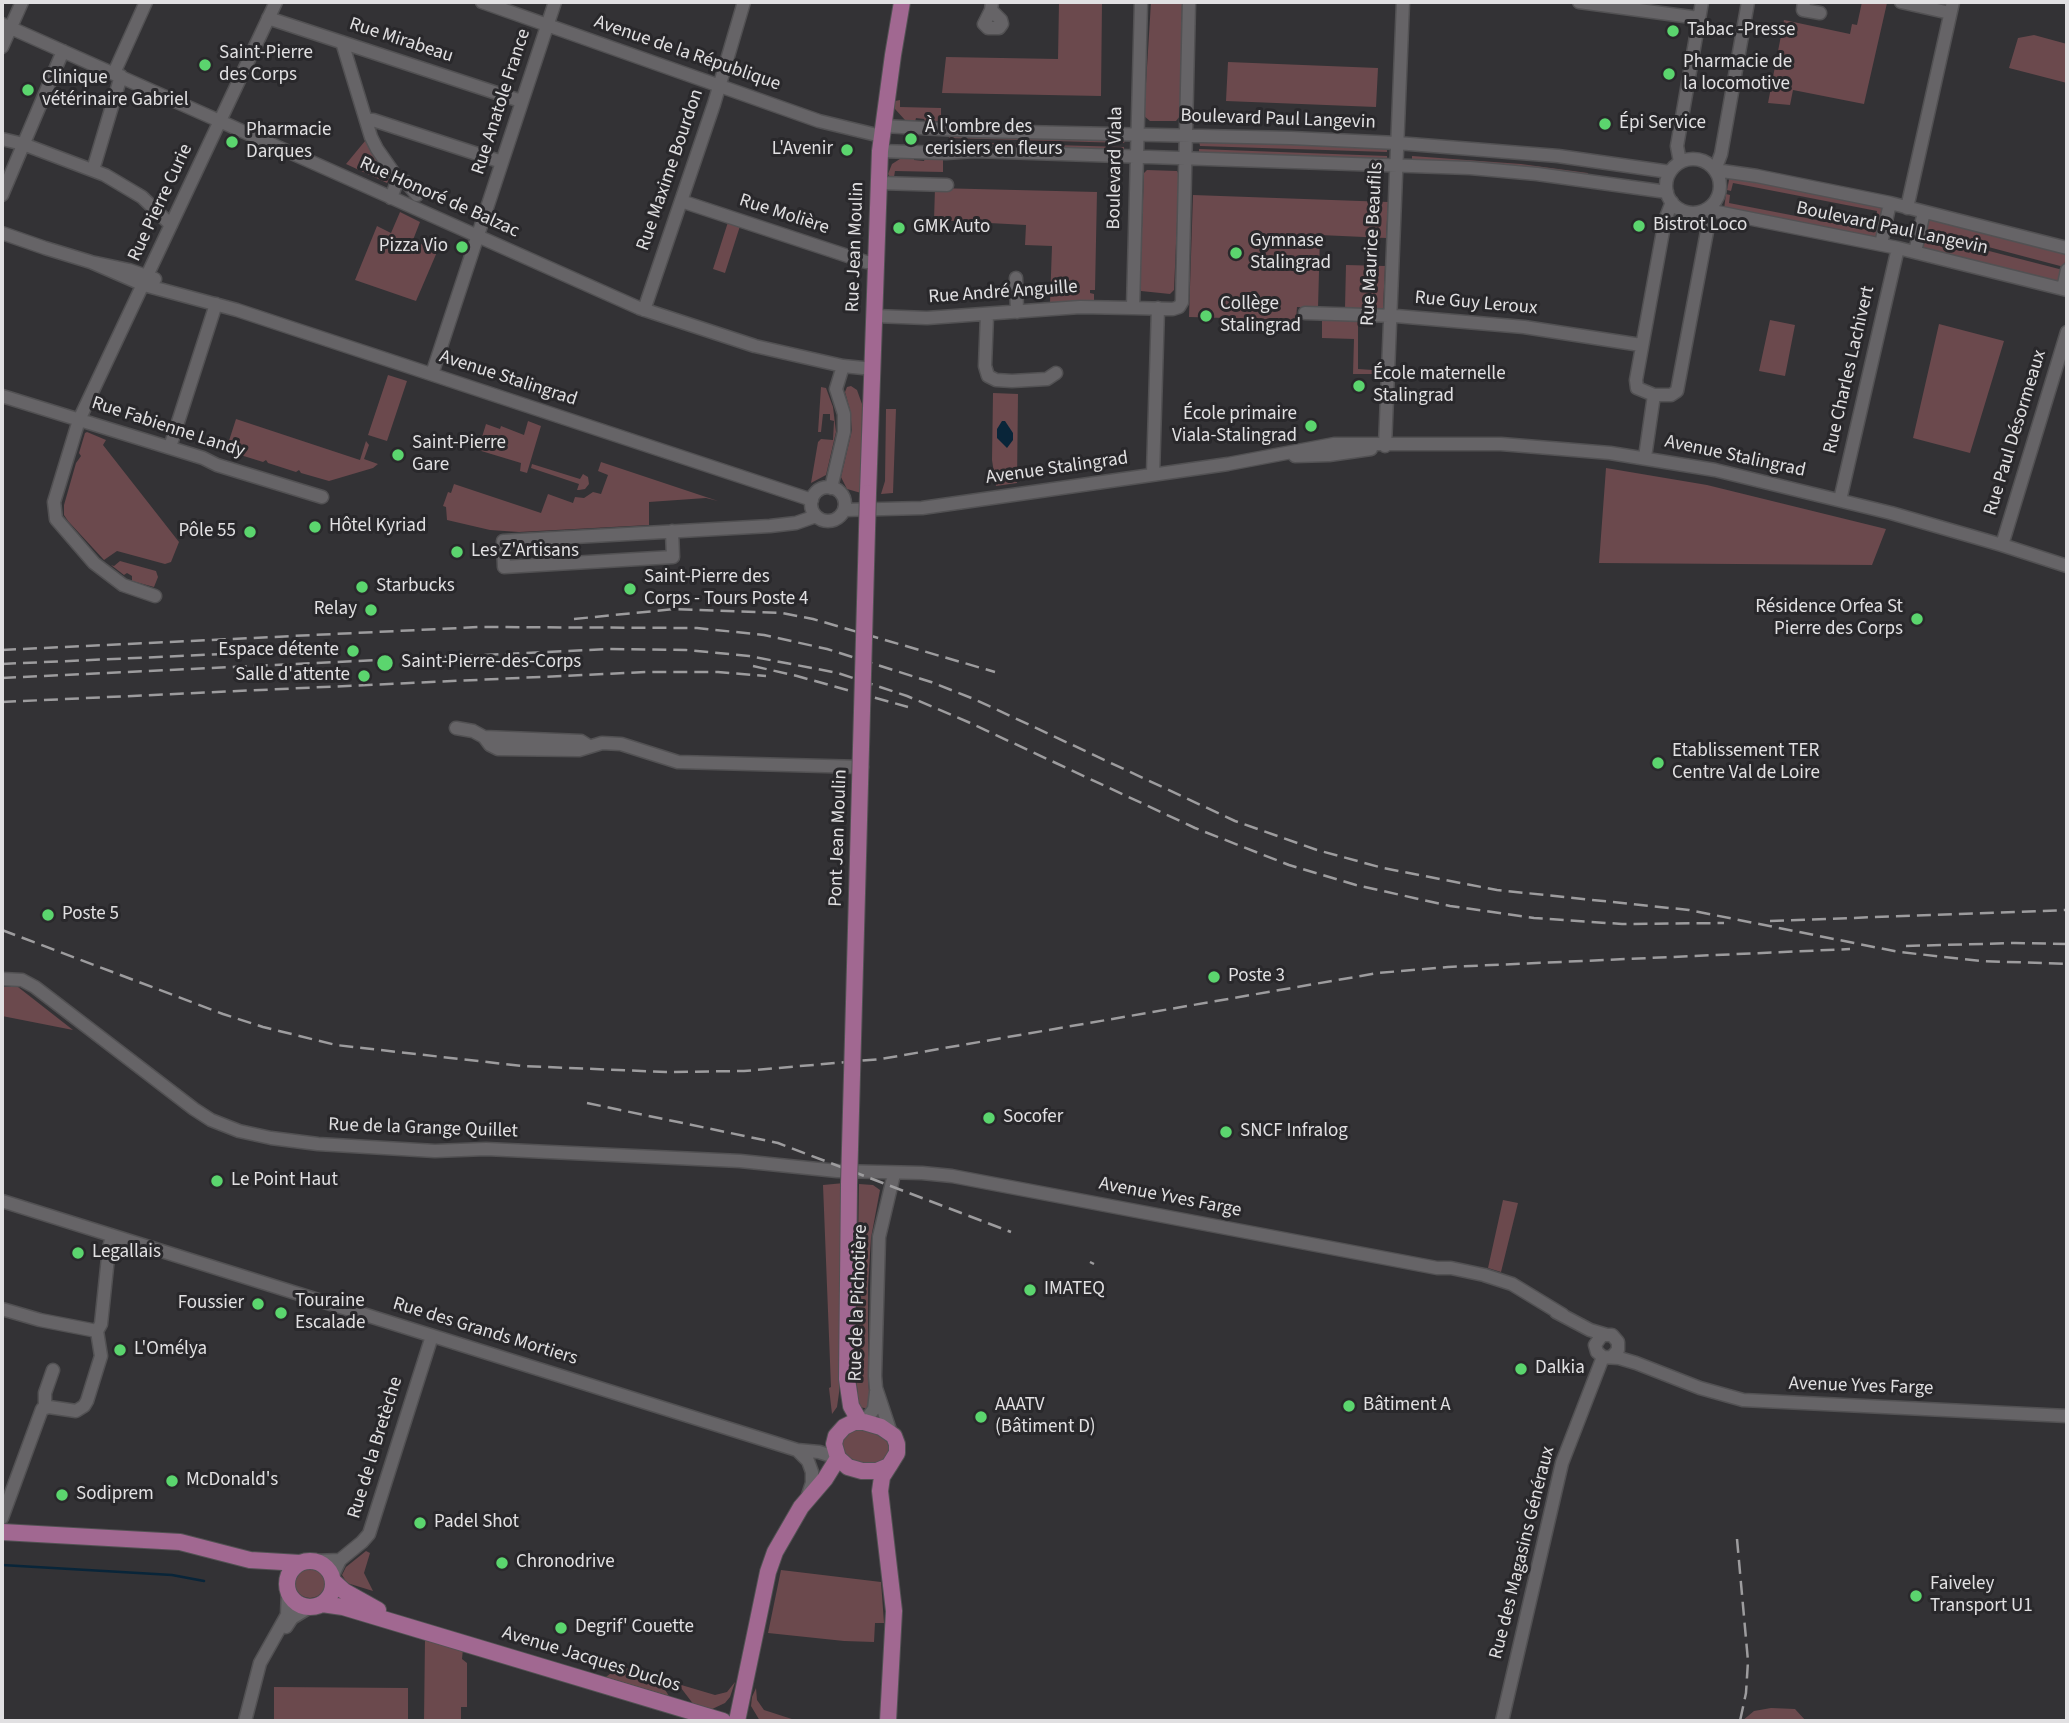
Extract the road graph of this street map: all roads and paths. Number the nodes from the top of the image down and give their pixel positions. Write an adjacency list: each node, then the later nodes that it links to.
1 (22, 2): 21 (street)
2 (146, 2): 25 (street)
3 (276, 2): 18 (street, Rue Pierre Curie)
4 (482, 2): 20 (street, Avenue de la République)
5 (555, 2): 20 (street, Rue Anatole France)
6 (744, 2): 26 (street, Rue Maxime Bourdon)
7 (902, 2): 32 (main road, Rue Jean Moulin)
8 (1141, 2): 30 (street, Boulevard Viala)
9 (1189, 2): 31 (street)
10 (1403, 2): 34 (street, Rue Maurice Beaufils)
11 (1579, 2): 19 (street)
12 (1702, 2): 19 (street)
13 (1748, 2): 42 (street)
14 (1804, 2): 17 (street)
15 (1901, 2): 16 (street)
16 (1951, 7): 52 (street)
17 (1821, 13)
18 (268, 18): 22 (street, Rue Mirabeau); 29 (street, Rue Pierre Curie)
19 (1699, 18): 40 (street)
20 (547, 25): 26 (street, Avenue de la République); 27 (street, Rue Anatole France)
21 (6, 26): 23 (street); 24 (street, Rue Honoré de Balzac)
22 (342, 42): 27 (street, Rue Mirabeau); 28 (street)
23 (2, 47)
24 (63, 51): 25 (street, Rue Honoré de Balzac); 35 (street)
25 (118, 75): 29 (street, Rue Honoré de Balzac); 41 (street)
26 (720, 86): 32 (street, Avenue de la République); 50 (street, Rue Maxime Bourdon)
27 (521, 101): 38 (street, Rue Anatole France)
28 (366, 120): 38 (street); 43 (street)
29 (221, 121): 49 (street, Rue Honoré de Balzac); 55 (street, Rue Pierre Curie)
30 (1136, 135): 31 (street, Boulevard Paul Langevin); 32 (street, Boulevard Paul Langevin); 36 (street, Boulevard Viala)
31 (1186, 136): 34 (street, Boulevard Paul Langevin); 37 (street)
32 (882, 138): 36 (street, Boulevard Paul Langevin); 44 (main road, Rue Jean Moulin)
33 (2, 139): 35 (street)
34 (1397, 143): 39 (street, Rue Maurice Beaufils); 40 (street, Boulevard Paul Langevin)
35 (23, 144): 41 (street); 46 (street)
36 (1135, 155): 37 (street, Boulevard Paul Langevin); 71 (street, Boulevard Viala)
37 (1185, 157): 39 (street, Boulevard Paul Langevin); 70 (street)
38 (502, 162): 57 (street, Rue Anatole France)
39 (1396, 165): 48 (street, Boulevard Paul Langevin); 77 (street, Rue Maurice Beaufils)
40 (1675, 167): 42 (street); 48 (street)
41 (93, 170): 55 (street)
42 (1715, 170): 51 (street, Boulevard Paul Langevin); 53 (street)
43 (398, 179): 47 (street); 49 (street)
44 (879, 183): 45 (street); 64 (main road, Rue Jean Moulin)
45 (947, 186)
46 (2, 195)
47 (417, 195)
48 (1669, 197): 53 (street); 79 (street)
49 (391, 198): 57 (street, Rue Honoré de Balzac)
50 (681, 201): 64 (street, Rue Molière); 72 (street, Rue Maxime Bourdon)
51 (1890, 204): 52 (street, Boulevard Paul Langevin); 59 (street)
52 (1907, 208): 54 (street, Boulevard Paul Langevin)
53 (1707, 210): 59 (street, Boulevard Paul Langevin); 84 (street)
54 (1924, 212): 62 (street, Boulevard Paul Langevin); 63 (street)
55 (171, 225): 67 (street, Rue Pierre Curie)
56 (2, 233): 60 (street, Avenue Stalingrad)
57 (478, 237): 72 (street, Rue Honoré de Balzac); 83 (street, Rue Anatole France)
58 (2, 241): 60 (street, Avenue Stalingrad)
59 (1881, 244): 61 (street, Boulevard Paul Langevin)
60 (45, 248): 67 (street, Avenue Stalingrad)
61 (1898, 248): 63 (street, Boulevard Paul Langevin); 95 (street, Rue Charles Lachivert)
62 (2067, 248)
63 (1915, 252): 68 (street, Boulevard Paul Langevin)
64 (876, 262): 76 (main road, Rue Jean Moulin)
65 (2067, 270): 68 (street)
66 (1016, 278): 73 (street)
67 (146, 281): 69 (street, Avenue Stalingrad); 86 (street, Rue Pierre Curie)
68 (2065, 290)
69 (216, 304): 83 (street, Avenue Stalingrad); 88 (street)
70 (1158, 308): 71 (street); 90 (street)
71 (1133, 309): 73 (street, Rue André Anguille)
72 (644, 310): 80 (street, Rue Honoré de Balzac)
73 (1017, 312): 75 (street, Rue André Anguille)
74 (1305, 313): 77 (street, Rue Guy Leroux)
75 (987, 315): 76 (street, Rue André Anguille); 82 (street)
76 (875, 316): 81 (main road, Rue Jean Moulin)
77 (1389, 316): 79 (street, Rue Guy Leroux); 87 (street, Rue Maurice Beaufils)
78 (2067, 332): 99 (street, Rue Paul Désormeaux)
79 (1642, 345): 84 (street)
80 (843, 366): 81 (street, Rue Honoré de Balzac); 91 (street)
81 (873, 369): 92 (main road, Rue Jean Moulin)
82 (1056, 373)
83 (432, 374): 94 (street, Avenue Stalingrad)
84 (1654, 395): 89 (street)
85 (2, 396): 86 (street, Rue Fabienne Landy)
86 (79, 420): 88 (street, Rue Fabienne Landy); 101 (street, Rue Pierre Curie)
87 (1385, 446): 89 (street, Avenue Stalingrad); 90 (street, Avenue Stalingrad)
88 (170, 447): 93 (street, Rue Fabienne Landy)
89 (1644, 457): 95 (street, Avenue Stalingrad)
90 (1153, 474): 96 (street, Avenue Stalingrad)
91 (831, 488): 94 (street); 96 (street)
92 (868, 494): 103 (main road, Pont Jean Moulin, bridge)
93 (322, 497)
94 (812, 500): 97 (street)
95 (1840, 500): 99 (street, Avenue Stalingrad)
96 (845, 510): 97 (street)
97 (816, 516): 98 (street)
98 (672, 531): 98 (street)
99 (2002, 545): 100 (street, Avenue Stalingrad)
100 (2067, 566)
101 (155, 596)
102 (456, 728): 103 (street)
103 (862, 767): 117 (main road, Pont Jean Moulin, bridge)
104 (2, 977): 105 (street, Rue de la Grange Quillet)
105 (894, 1174): 109 (street, Avenue Yves Farge); 118 (street, Rue de la Pichotière)
106 (2, 1201): 107 (street, Rue des Grands Mortiers)
107 (112, 1236): 110 (street); 111 (street, Rue des Grands Mortiers)
108 (2, 1309): 110 (street)
109 (1581, 1325): 112 (street, Avenue Yves Farge); 113 (street, Avenue Yves Farge)
110 (97, 1331): 119 (street)
111 (432, 1336): 124 (street, Rue des Grands Mortiers); 131 (street, Rue de la Bretèche)
112 (1613, 1338): 113 (street); 114 (street); 116 (street, Avenue Yves Farge)
113 (1595, 1345): 114 (street)
114 (1607, 1357): 116 (street, Avenue Yves Farge); 142 (street, Rue des Magasins Généraux)
115 (54, 1370): 119 (street)
116 (1658, 1370): 120 (street, Avenue Yves Farge)
117 (847, 1379): 121 (main road); 123 (main road)
118 (876, 1388): 121 (street); 122 (street, Rue de la Pichotière)
119 (45, 1407): 128 (street)
120 (2067, 1416)
121 (862, 1422): 122 (main road); 123 (main road)
122 (891, 1433): 126 (main road)
123 (837, 1435): 124 (street); 125 (main road)
124 (803, 1451): 125 (street, Rue des Grands Mortiers); 127 (street)
125 (838, 1458): 126 (main road); 127 (main road)
126 (889, 1466): 141 (main road)
127 (801, 1507): 140 (main road)
128 (2, 1518)
129 (2, 1532): 130 (main road)
130 (229, 1554): 132 (main road); 134 (main road)
131 (340, 1560): 132 (street); 133 (street, Rue de la Bretèche)
132 (307, 1562): 133 (main road); 134 (main road)
133 (333, 1579): 135 (main road); 136 (main road, Avenue Jacques Duclos)
134 (287, 1587): 135 (main road); 137 (street)
135 (316, 1606): 136 (main road, Avenue Jacques Duclos); 138 (street)
136 (448, 1639): 139 (main road, Avenue Jacques Duclos)
137 (245, 1721)
138 (251, 1721)
139 (723, 1721)
140 (737, 1721)
141 (888, 1721)
142 (1502, 1721)

